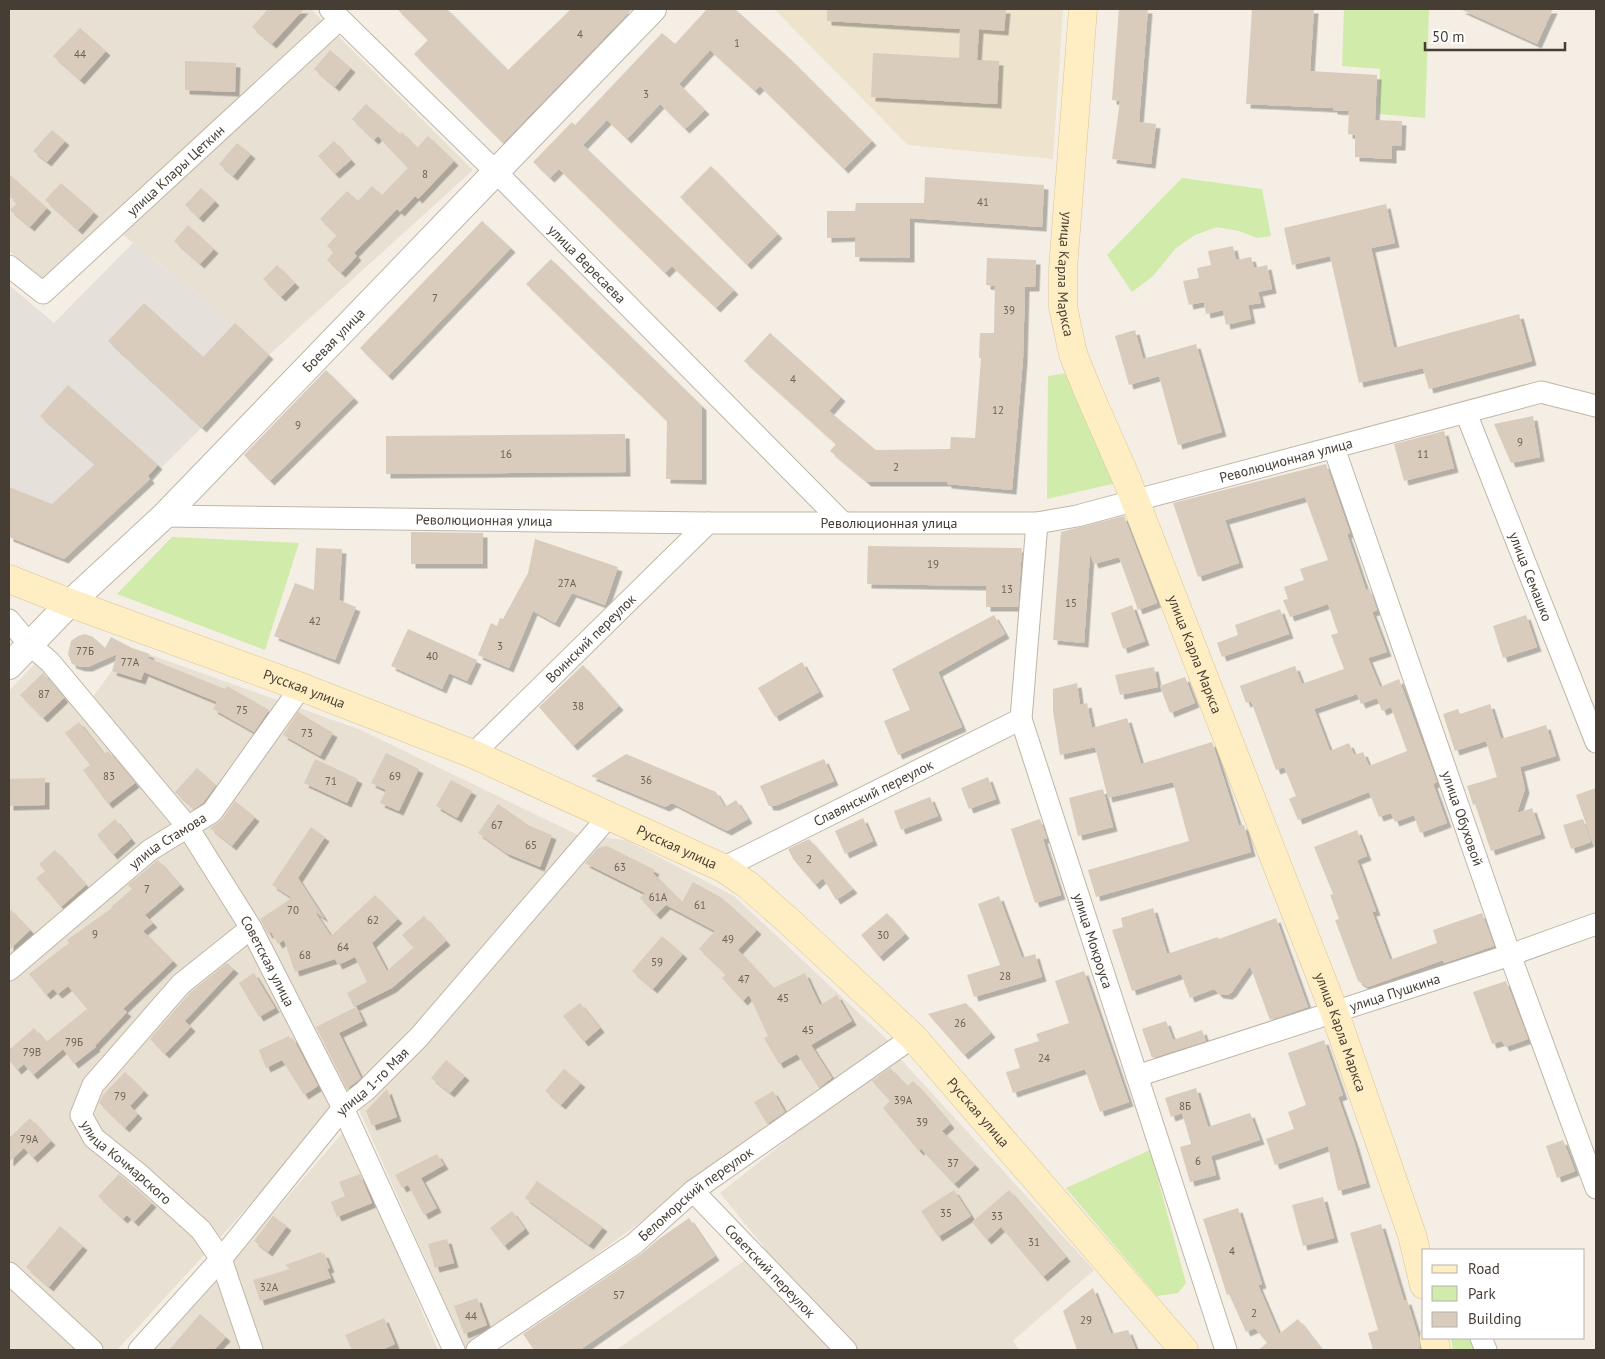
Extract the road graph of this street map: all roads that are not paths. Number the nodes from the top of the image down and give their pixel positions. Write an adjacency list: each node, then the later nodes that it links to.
1 (653, 9): 4 (street, Боевая улица)
2 (1083, 9): 9 (main road, улица Карла Маркса)
3 (335, 14): 4 (street, улица Вересаева); 5 (street, улица Клары Цеткин)
4 (496, 172): 10 (street, Боевая улица); 11 (street, улица Вересаева)
5 (9, 266)
6 (1596, 406): 7 (street, Революционная улица)
7 (1466, 412): 8 (street, Революционная улица); 21 (street, улица Семашко)
8 (1334, 448): 9 (street, Революционная улица); 28 (street, улица Обуховой)
9 (1135, 500): 13 (street, Революционная улица); 30 (main road, улица Карла Маркса)
10 (164, 516): 12 (street, Революционная улица); 15 (street, Боевая улица)
11 (842, 522): 12 (street, Революционная улица); 13 (street, Революционная улица)
12 (708, 523): 22 (street, Воинский переулок)
13 (1037, 523): 20 (street, улица Мокроуса)
14 (9, 579): 15 (main road, Русская улица)
15 (70, 603): 17 (street, Боевая улица); 19 (main road, Русская улица)
16 (9, 620): 17 (street, Советская улица)
17 (29, 644): 18 (street, Боевая улица); 24 (street, Советская улица)
18 (9, 666)
19 (301, 687): 22 (main road, Русская улица); 24 (street, улица Стамова)
20 (1021, 719): 25 (street, Славянский переулок); 32 (street, улица Мокроуса)
21 (1596, 742)
22 (473, 754): 23 (main road, Русская улица)
23 (610, 816): 25 (main road, Русская улица); 33 (street, улица 1-го Мая)
24 (187, 826): 27 (street, Советская улица); 29 (street, улица Стамова)
25 (723, 868): 31 (main road, Русская улица)
26 (1596, 924): 28 (street, улица Пушкина)
27 (251, 928): 33 (street, Советская улица); 37 (street, улица Кочмарского)
28 (1510, 955): 30 (street, улица Пушкина); 34 (street, улица Обуховой)
29 (9, 970)
30 (1334, 1011): 32 (street, улица Пушкина); 36 (main road, улица Карла Маркса)
31 (913, 1037): 35 (street, Беломорский переулок); 45 (main road, Русская улица)
32 (1137, 1076): 46 (street, улица Мокроуса)
33 (343, 1108): 37 (street, улица 1-го Мая); 42 (street, Советская улица)
34 (1596, 1188)
35 (693, 1192): 43 (street, Беломорский переулок); 44 (street, Советский переулок)
36 (1422, 1243)
37 (221, 1259): 40 (street, улица 1-го Мая); 41 (street, улица Кочмарского)
38 (9, 1273): 39 (street)
39 (92, 1350)
40 (139, 1350)
41 (252, 1350)
42 (454, 1350)
43 (477, 1350)
44 (846, 1350)
45 (1184, 1350)
46 (1226, 1350)

